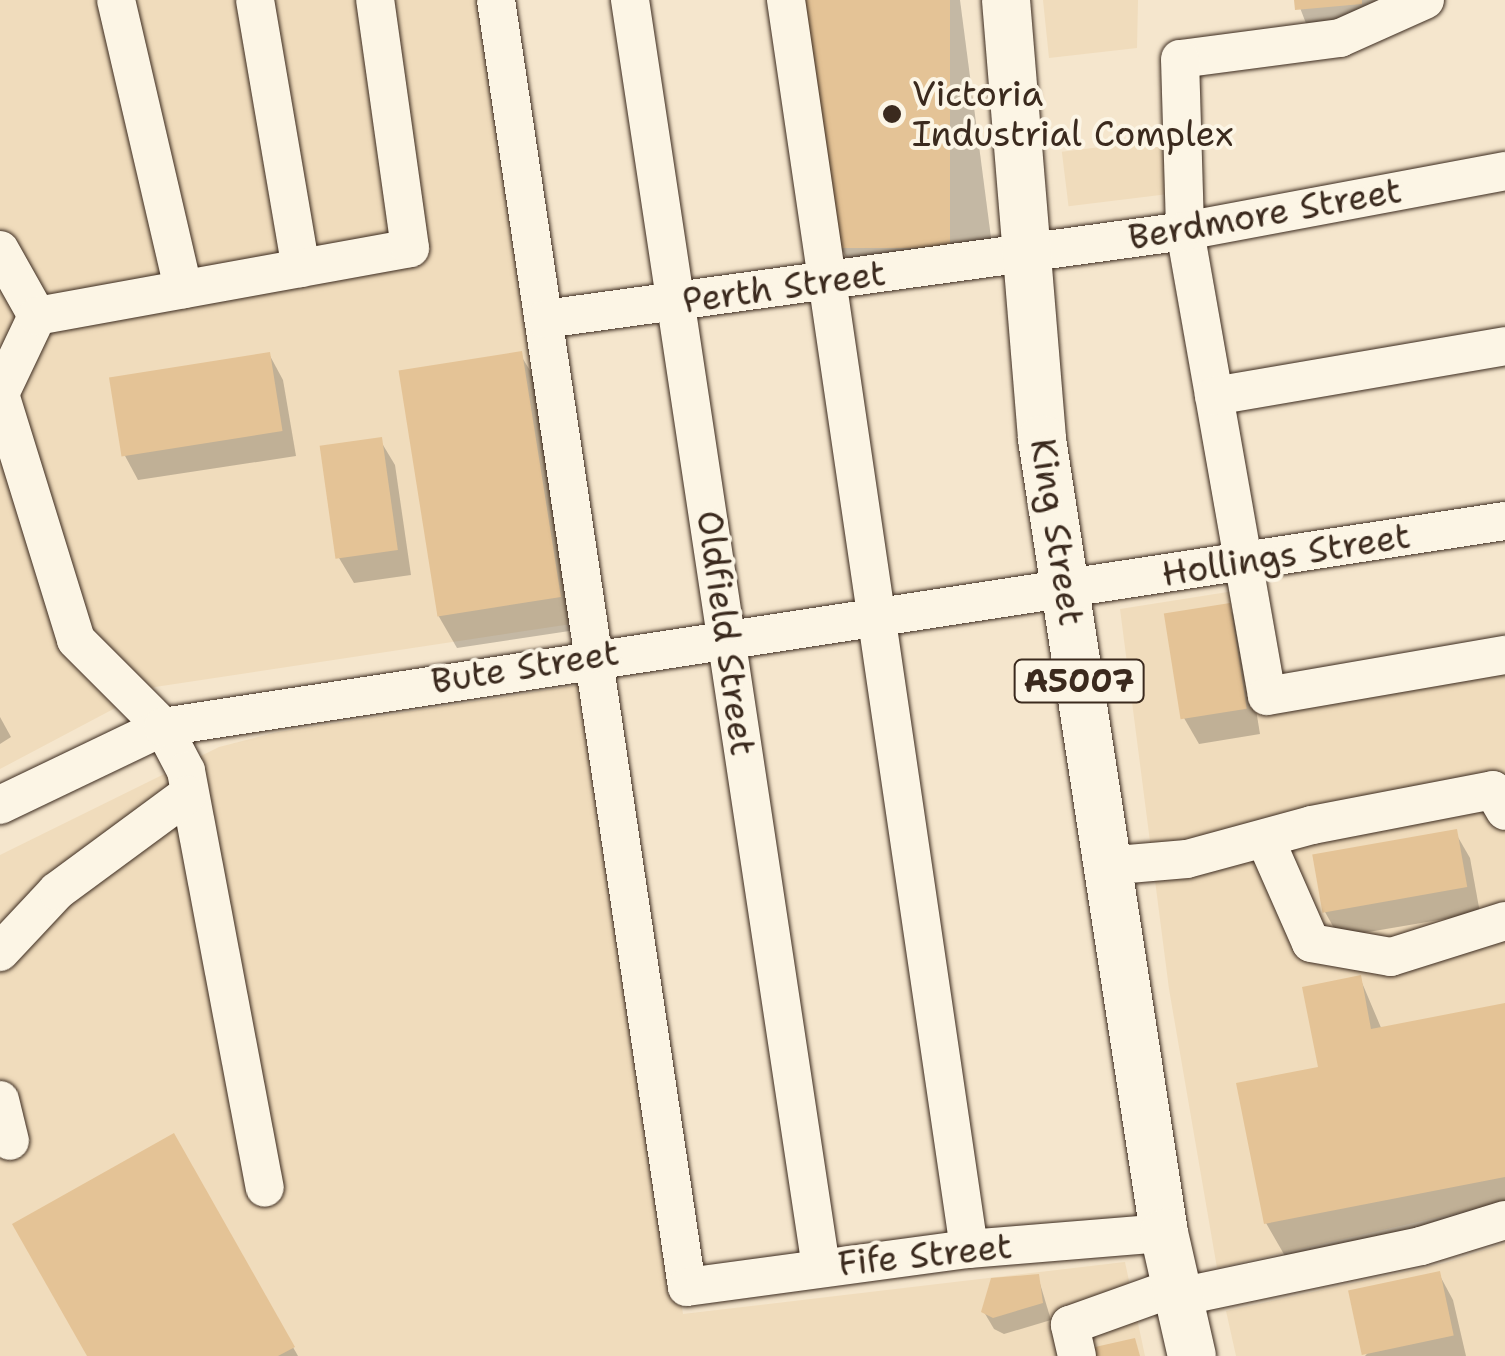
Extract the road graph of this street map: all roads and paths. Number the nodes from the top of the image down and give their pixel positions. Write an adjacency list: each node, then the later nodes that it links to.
1 (116, 0): 15 (street)
2 (255, 0): 13 (street)
3 (375, 0): 13 (street)
4 (496, 0): 18 (street)
5 (630, 0): 16 (street, Oldfield Street)
6 (786, 0): 14 (street)
7 (1006, 0): 12 (main road, King Street / A5007)
8 (1426, 0): 10 (street)
9 (1505, 171): 10 (street, Berdmore Street)
10 (1185, 231): 12 (street, Berdmore Street); 21 (street)
11 (0, 250): 17 (street)
12 (1024, 253): 14 (street, Perth Street); 24 (main road, King Street / A5007)
13 (301, 268): 15 (street)
14 (828, 281): 16 (street, Perth Street); 25 (street)
15 (183, 289): 17 (street)
16 (678, 301): 18 (street, Perth Street); 26 (street, Oldfield Street)
17 (37, 316): 20 (street)
18 (545, 320): 28 (street)
19 (1505, 346): 21 (street)
20 (0, 394): 29 (street)
21 (1214, 396): 23 (street)
22 (1505, 520): 23 (street, Hollings Street)
23 (1242, 562): 24 (street, Hollings Street); 27 (street)
24 (1066, 590): 25 (street, Bute Street); 34 (main road, King Street / A5007)
25 (879, 615): 26 (street, Bute Street); 42 (street)
26 (726, 639): 28 (street, Bute Street); 43 (street, Oldfield Street)
27 (1505, 655)
28 (597, 656): 29 (street, Bute Street); 43 (street, Fife Street)
29 (163, 728): 30 (street); 31 (street, Bute Street)
30 (187, 795): 36 (street); 39 (street)
31 (0, 805)
32 (1505, 811): 33 (street)
33 (1266, 841): 34 (street); 35 (street)
34 (1105, 866): 41 (main road, King Street / A5007)
35 (1505, 921)
36 (0, 952)
37 (0, 1100): 38 (street)
38 (10, 1142)
39 (264, 1188)
40 (1505, 1220): 44 (street)
41 (1164, 1233): 42 (street, Fife Street); 44 (main road, King Street / A5007)
42 (969, 1249): 43 (street, Fife Street)
43 (821, 1267)
44 (1178, 1292): 45 (street); 46 (main road, King Street / A5007)
45 (1078, 1356)
46 (1192, 1356)

